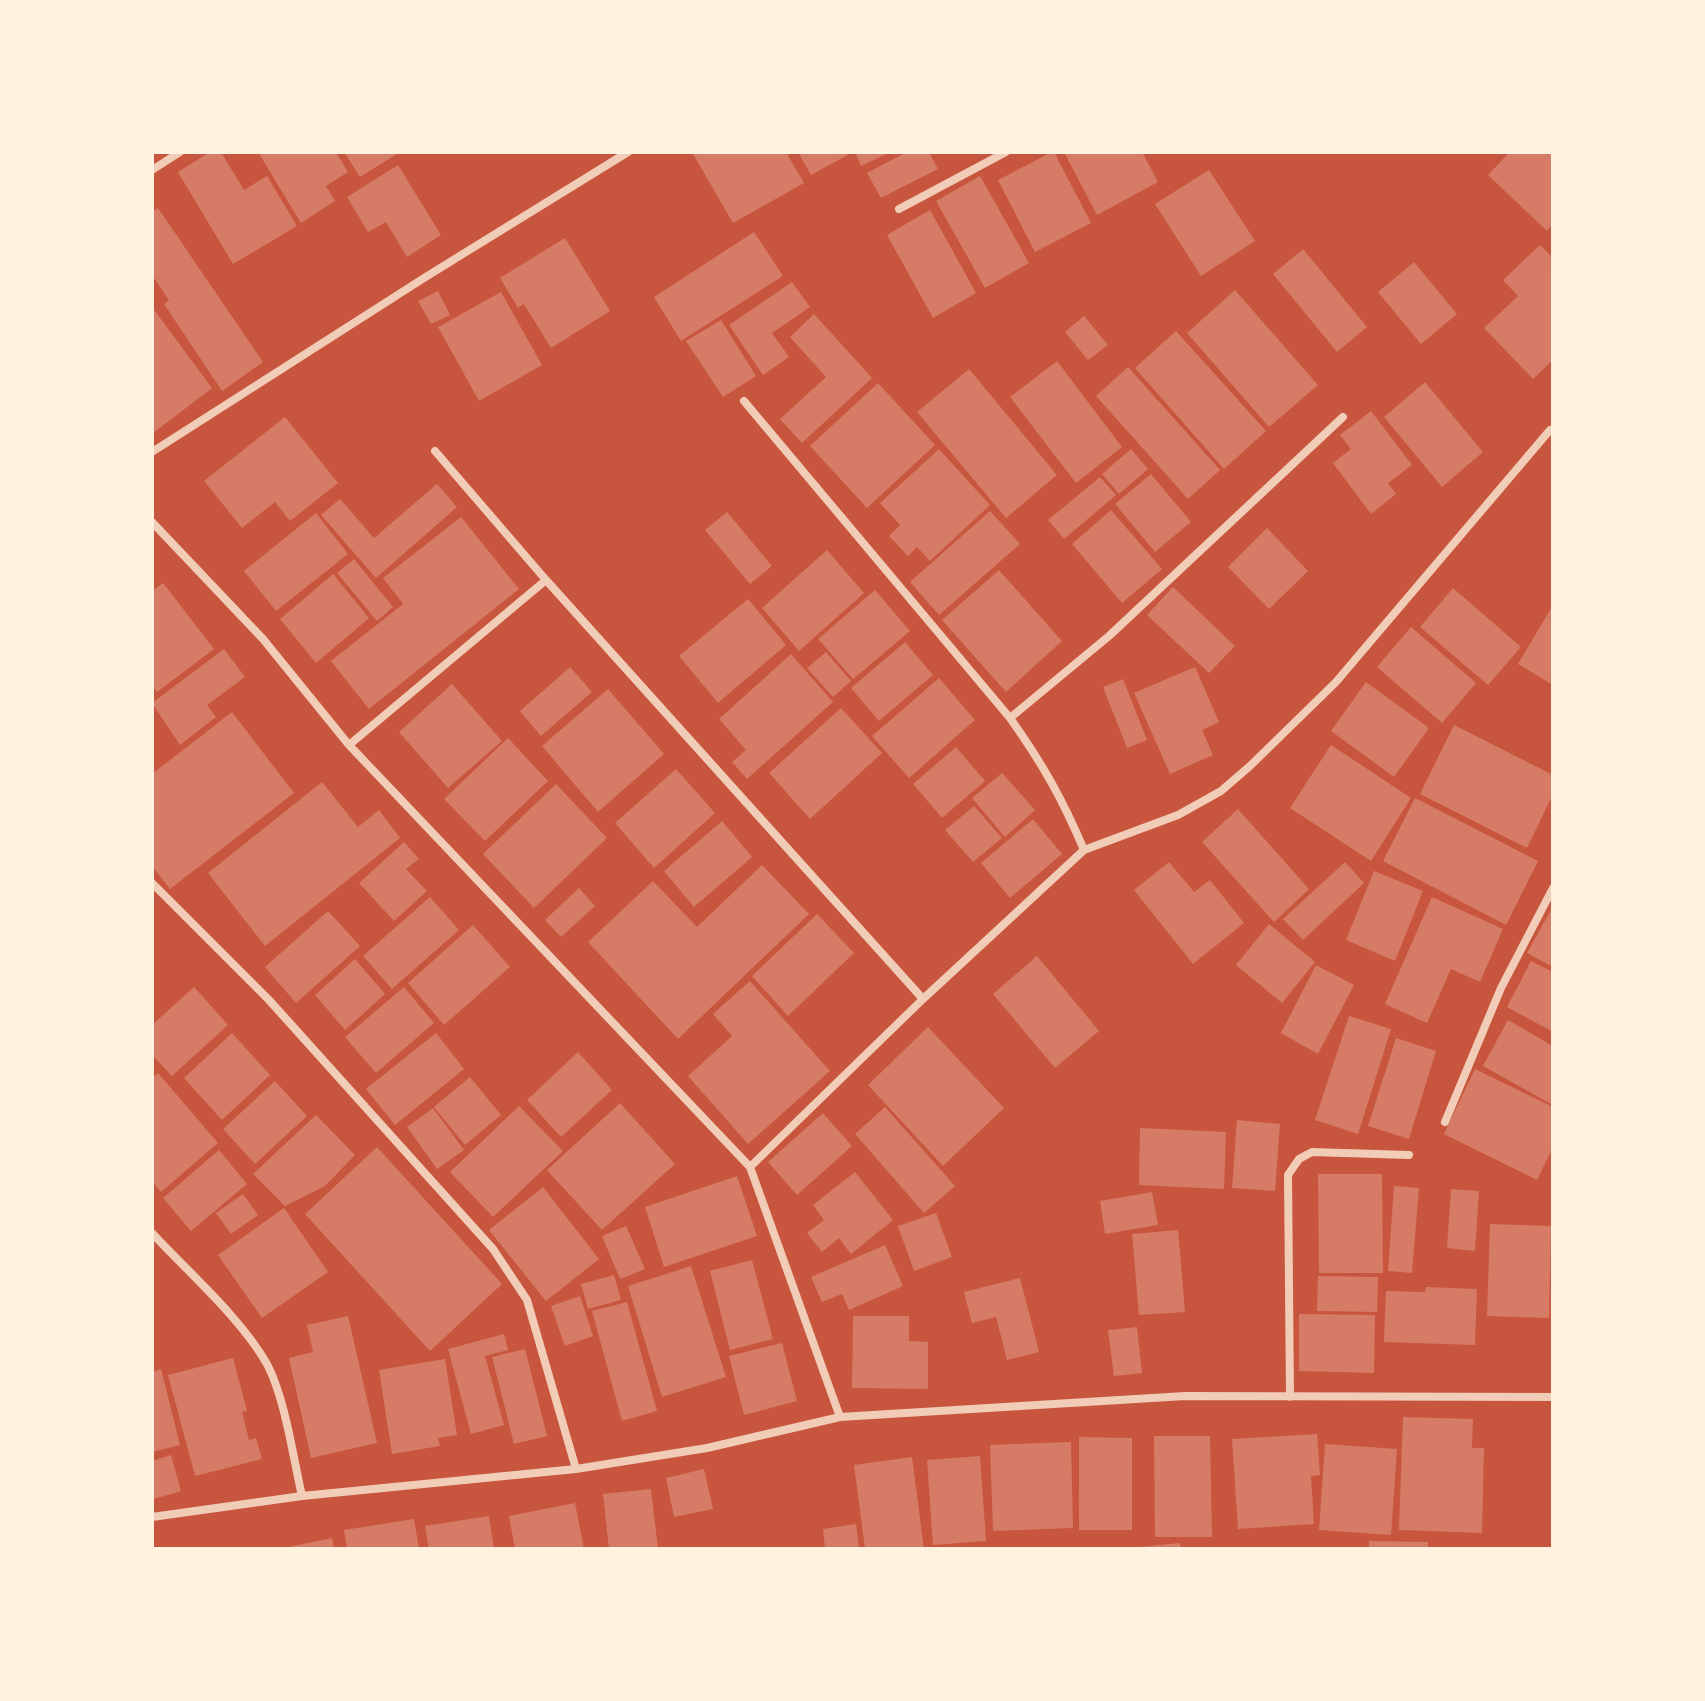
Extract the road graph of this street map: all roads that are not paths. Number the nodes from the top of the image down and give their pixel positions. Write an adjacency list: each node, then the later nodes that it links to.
1 (180, 152): 4 (street)
2 (628, 152): 10 (street)
3 (1006, 152): 5 (street)
4 (152, 170)
5 (899, 209)
6 (744, 401): 13 (street)
7 (1343, 417): 13 (street)
8 (1550, 430): 15 (street)
9 (435, 451): 12 (street)
10 (152, 452)
11 (152, 522): 14 (street)
12 (546, 580): 14 (street); 18 (street)
13 (1010, 718): 15 (street)
14 (349, 745): 21 (street)
15 (1084, 850): 18 (street)
16 (152, 883): 26 (street)
17 (1553, 888): 19 (street)
18 (923, 999): 21 (street)
19 (1445, 1122)
20 (1409, 1155): 23 (street)
21 (750, 1167): 25 (street)
22 (152, 1233): 27 (street)
23 (1290, 1397): 24 (street); 25 (street)
24 (1553, 1397)
25 (840, 1417): 26 (street)
26 (576, 1469): 27 (street)
27 (302, 1496): 28 (street)
28 (152, 1517)

